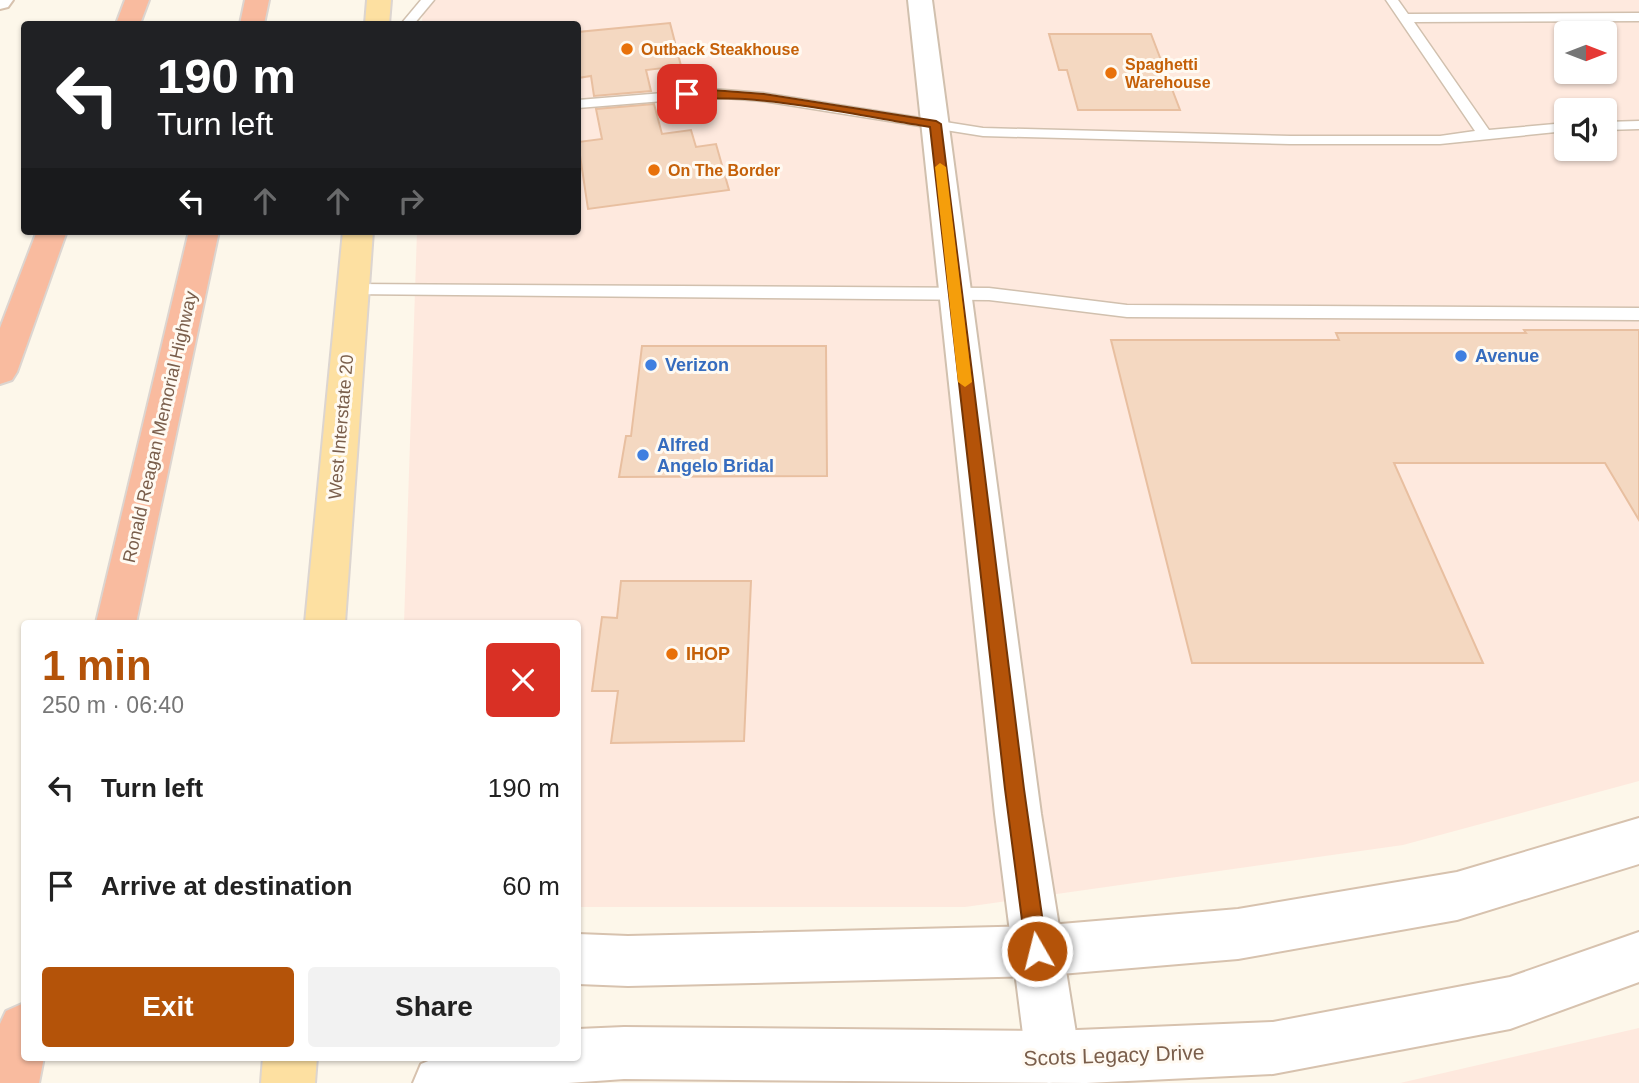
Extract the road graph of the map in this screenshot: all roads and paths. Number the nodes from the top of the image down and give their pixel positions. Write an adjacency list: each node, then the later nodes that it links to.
1 (137, 0): 9 (highway)
2 (257, 0): 10 (highway)
3 (379, 0): 11 (main road)
4 (428, 0): 12 (lane)
5 (920, 0): 14 (street)
6 (1392, 0): 7 (lane)
7 (1404, 18): 8 (lane); 18 (lane)
8 (1639, 18)
9 (129, 21)
10 (253, 21)
11 (377, 21)
12 (410, 21)
13 (581, 104): 14 (lane)
14 (936, 124): 18 (lane); 23 (street)
15 (1639, 125): 16 (lane)
16 (1617, 126)
17 (1554, 128): 18 (lane)
18 (1485, 135)
19 (51, 235): 25 (highway)
20 (203, 235): 26 (highway, Ronald Reagan Memorial Highway)
21 (358, 235): 22 (main road, West Interstate 20)
22 (353, 290): 23 (lane); 27 (main road, West Interstate 20)
23 (955, 294): 24 (lane); 29 (street)
24 (1639, 314)
25 (0, 372)
26 (117, 620)
27 (325, 620)
28 (1639, 841): 29 (street)
29 (1037, 951): 31 (street); 34 (street)
30 (1639, 957): 34 (street, Scots Legacy Drive)
31 (581, 959)
32 (21, 1043): 37 (highway)
33 (581, 1056): 34 (street, Scots Legacy Drive)
34 (1053, 1058)
35 (290, 1061): 38 (main road)
36 (518, 1061): 39 (street)
37 (12, 1083)
38 (288, 1083)
39 (440, 1083)

